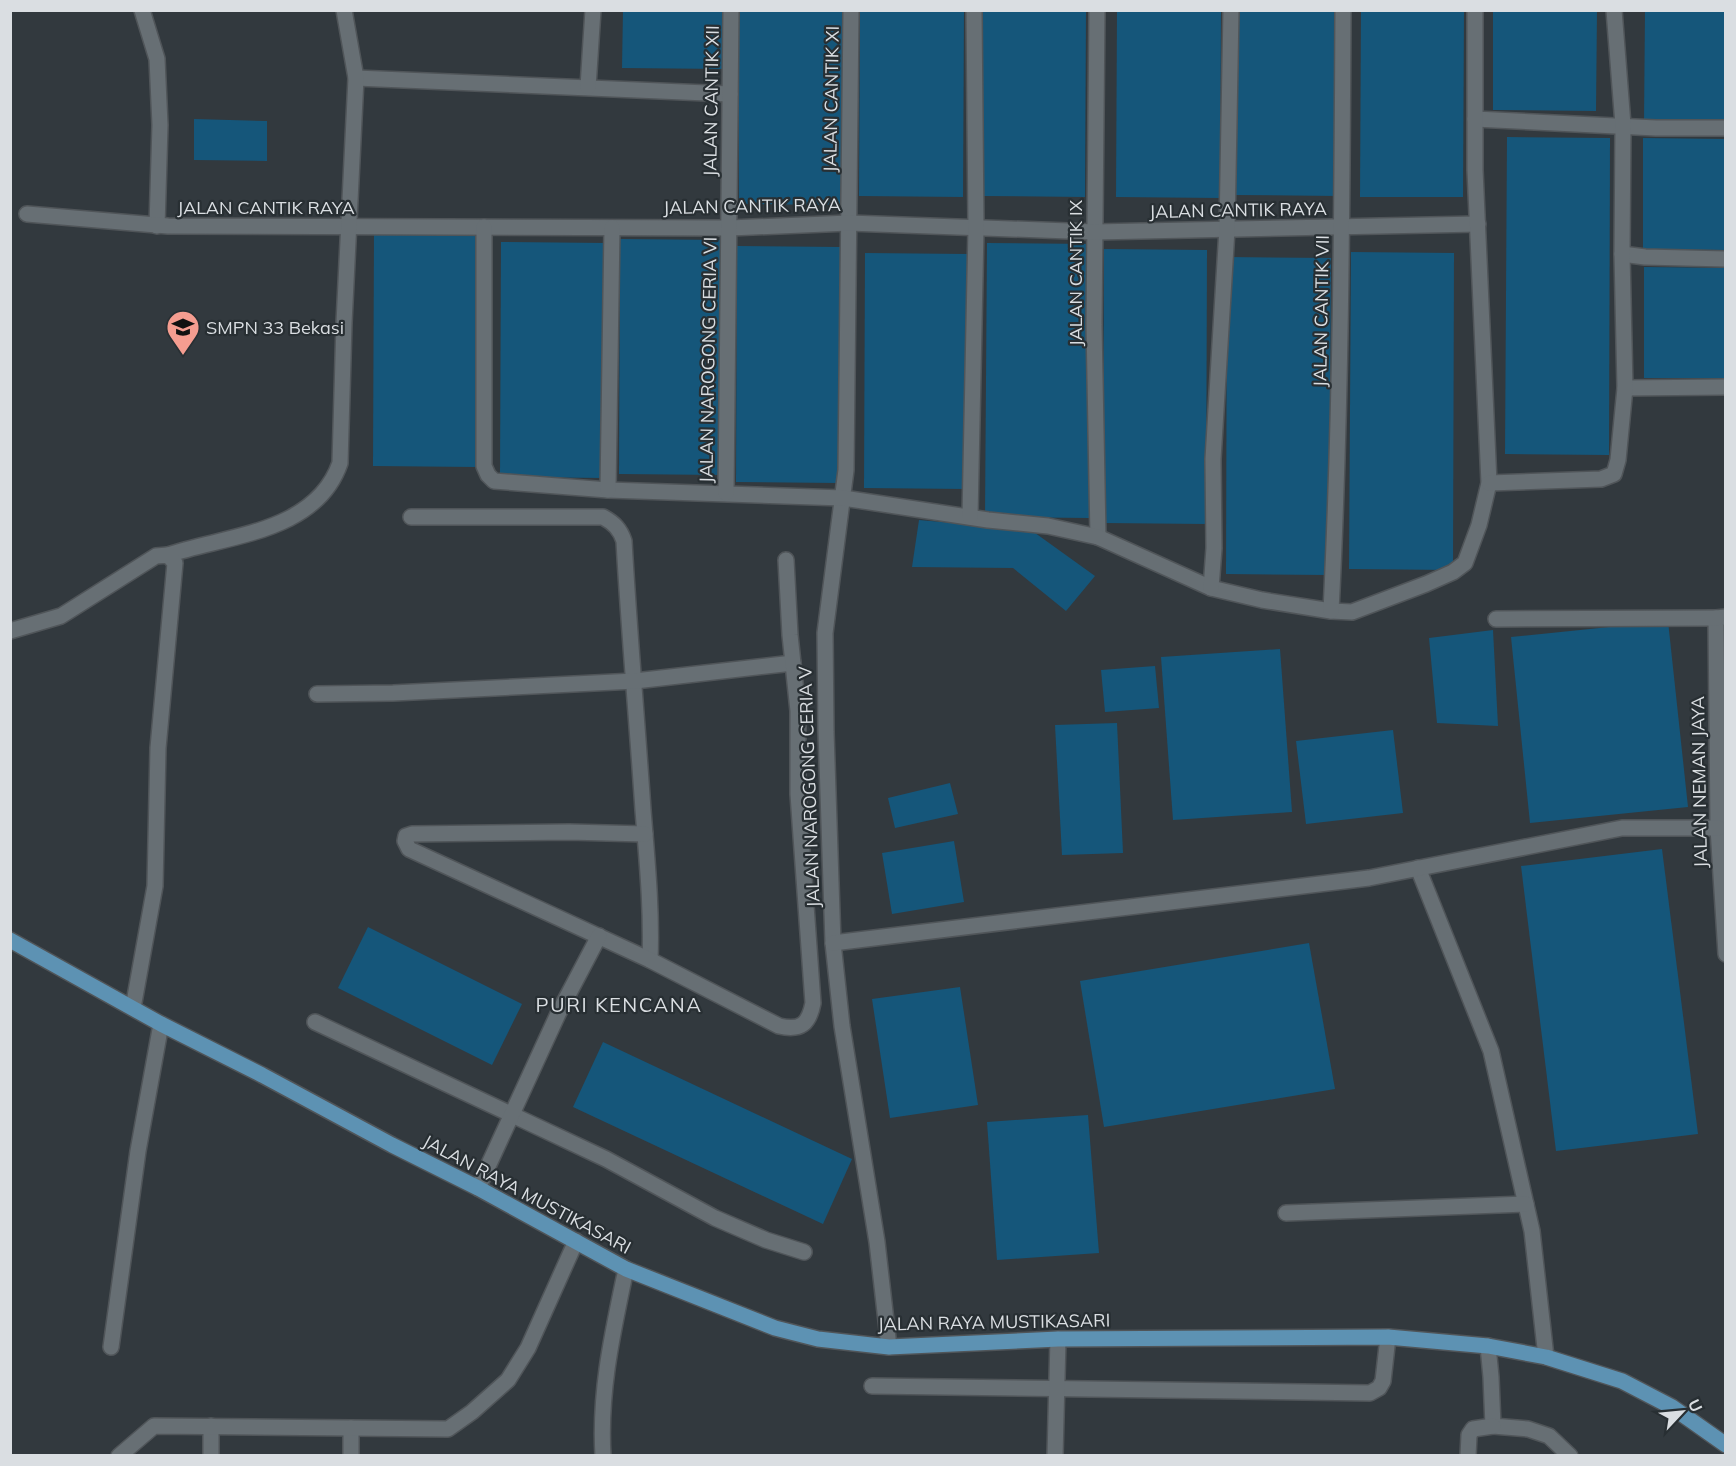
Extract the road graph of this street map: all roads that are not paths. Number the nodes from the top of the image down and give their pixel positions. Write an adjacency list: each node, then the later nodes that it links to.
1 (142, 10): 21 (street)
2 (344, 10): 12 (street)
3 (593, 10): 13 (street)
4 (731, 10): 14 (street, JALAN CANTIK XII)
5 (851, 10): 19 (street, JALAN CANTIK XI)
6 (974, 10): 26 (street)
7 (1097, 10): 29 (street, JALAN CANTIK IX)
8 (1231, 10): 28 (street)
9 (1344, 10): 27 (street, JALAN CANTIK VII)
10 (1475, 10): 15 (street)
11 (1614, 10): 16 (street)
12 (356, 78): 13 (street); 22 (street)
13 (588, 87): 14 (street)
14 (730, 94): 25 (street, JALAN CANTIK XII)
15 (1475, 119): 16 (street); 20 (street)
16 (1623, 125): 17 (street); 30 (street)
17 (1725, 128)
18 (27, 214): 21 (street, JALAN CANTIK RAYA)
19 (849, 223): 25 (street, JALAN CANTIK RAYA); 26 (street, JALAN CANTIK RAYA); 37 (street, JALAN NAROGONG CERIA V)
20 (1478, 224): 27 (street, JALAN CANTIK RAYA); 34 (street)
21 (157, 226): 22 (street, JALAN CANTIK RAYA)
22 (349, 226): 23 (street, JALAN CANTIK RAYA); 41 (street)
23 (484, 227): 24 (street, JALAN CANTIK RAYA); 35 (street)
24 (612, 228): 25 (street, JALAN CANTIK RAYA); 35 (street)
25 (729, 228): 36 (street, JALAN NAROGONG CERIA VI)
26 (976, 228): 29 (street, JALAN CANTIK RAYA); 39 (street)
27 (1342, 228): 28 (street, JALAN CANTIK RAYA); 44 (street, JALAN CANTIK VII)
28 (1227, 229): 29 (street, JALAN CANTIK RAYA); 43 (street)
29 (1095, 232): 40 (street, JALAN CANTIK IX)
30 (1622, 254): 31 (street); 33 (street)
31 (1725, 259)
32 (1725, 387): 33 (street)
33 (1625, 388): 34 (street)
34 (1489, 483): 44 (street)
35 (608, 490): 36 (street)
36 (726, 493): 37 (street)
37 (843, 498): 39 (street); 56 (street, JALAN NAROGONG CERIA V)
38 (411, 517): 49 (street)
39 (970, 517): 40 (street)
40 (1098, 537): 43 (street)
41 (168, 555): 47 (street); 59 (street)
42 (786, 560): 48 (street)
43 (1210, 588): 44 (street)
44 (1331, 611)
45 (1721, 617): 46 (street); 51 (street, JALAN NEMAN JAYA)
46 (1496, 619)
47 (10, 631)
48 (793, 663): 49 (street); 58 (street)
49 (635, 681): 50 (street); 52 (street)
50 (316, 694)
51 (1718, 828): 53 (street); 57 (street, JALAN NEMAN JAYA)
52 (645, 834): 54 (street); 58 (street)
53 (1418, 868): 56 (street); 64 (street)
54 (600, 936): 58 (street); 62 (street)
55 (11, 942): 59 (main road, JALAN RAYA MUSTIKASARI)
56 (833, 943): 73 (street, JALAN NAROGONG CERIA V)
57 (1725, 954)
58 (650, 960)
59 (133, 1008): 61 (main road, JALAN RAYA MUSTIKASARI)
60 (315, 1022): 62 (street)
61 (161, 1024): 63 (main road, JALAN RAYA MUSTIKASARI); 72 (street)
62 (512, 1114): 63 (street); 67 (street)
63 (478, 1188): 66 (main road, JALAN RAYA MUSTIKASARI)
64 (1526, 1204): 65 (street); 74 (street)
65 (1286, 1213)
66 (576, 1241): 68 (main road, JALAN RAYA MUSTIKASARI); 79 (street)
67 (804, 1251)
68 (626, 1269): 73 (main road, JALAN RAYA MUSTIKASARI); 84 (street)
69 (1388, 1337): 70 (main road, JALAN RAYA MUSTIKASARI); 71 (main road, JALAN RAYA MUSTIKASARI); 76 (street)
70 (1058, 1339): 73 (main road, JALAN RAYA MUSTIKASARI); 76 (street)
71 (1488, 1346): 74 (main road, JALAN RAYA MUSTIKASARI); 78 (street)
72 (111, 1347)
73 (889, 1347)
74 (1546, 1357): 80 (main road, JALAN RAYA MUSTIKASARI)
75 (872, 1386): 76 (street)
76 (1057, 1389): 85 (street)
77 (211, 1426): 79 (street); 81 (street); 82 (street)
78 (1493, 1426): 86 (street); 87 (street)
79 (351, 1428): 83 (street)
80 (1725, 1445)
81 (119, 1455)
82 (211, 1455)
83 (351, 1455)
84 (603, 1455)
85 (1056, 1455)
86 (1468, 1455)
87 (1570, 1455)

